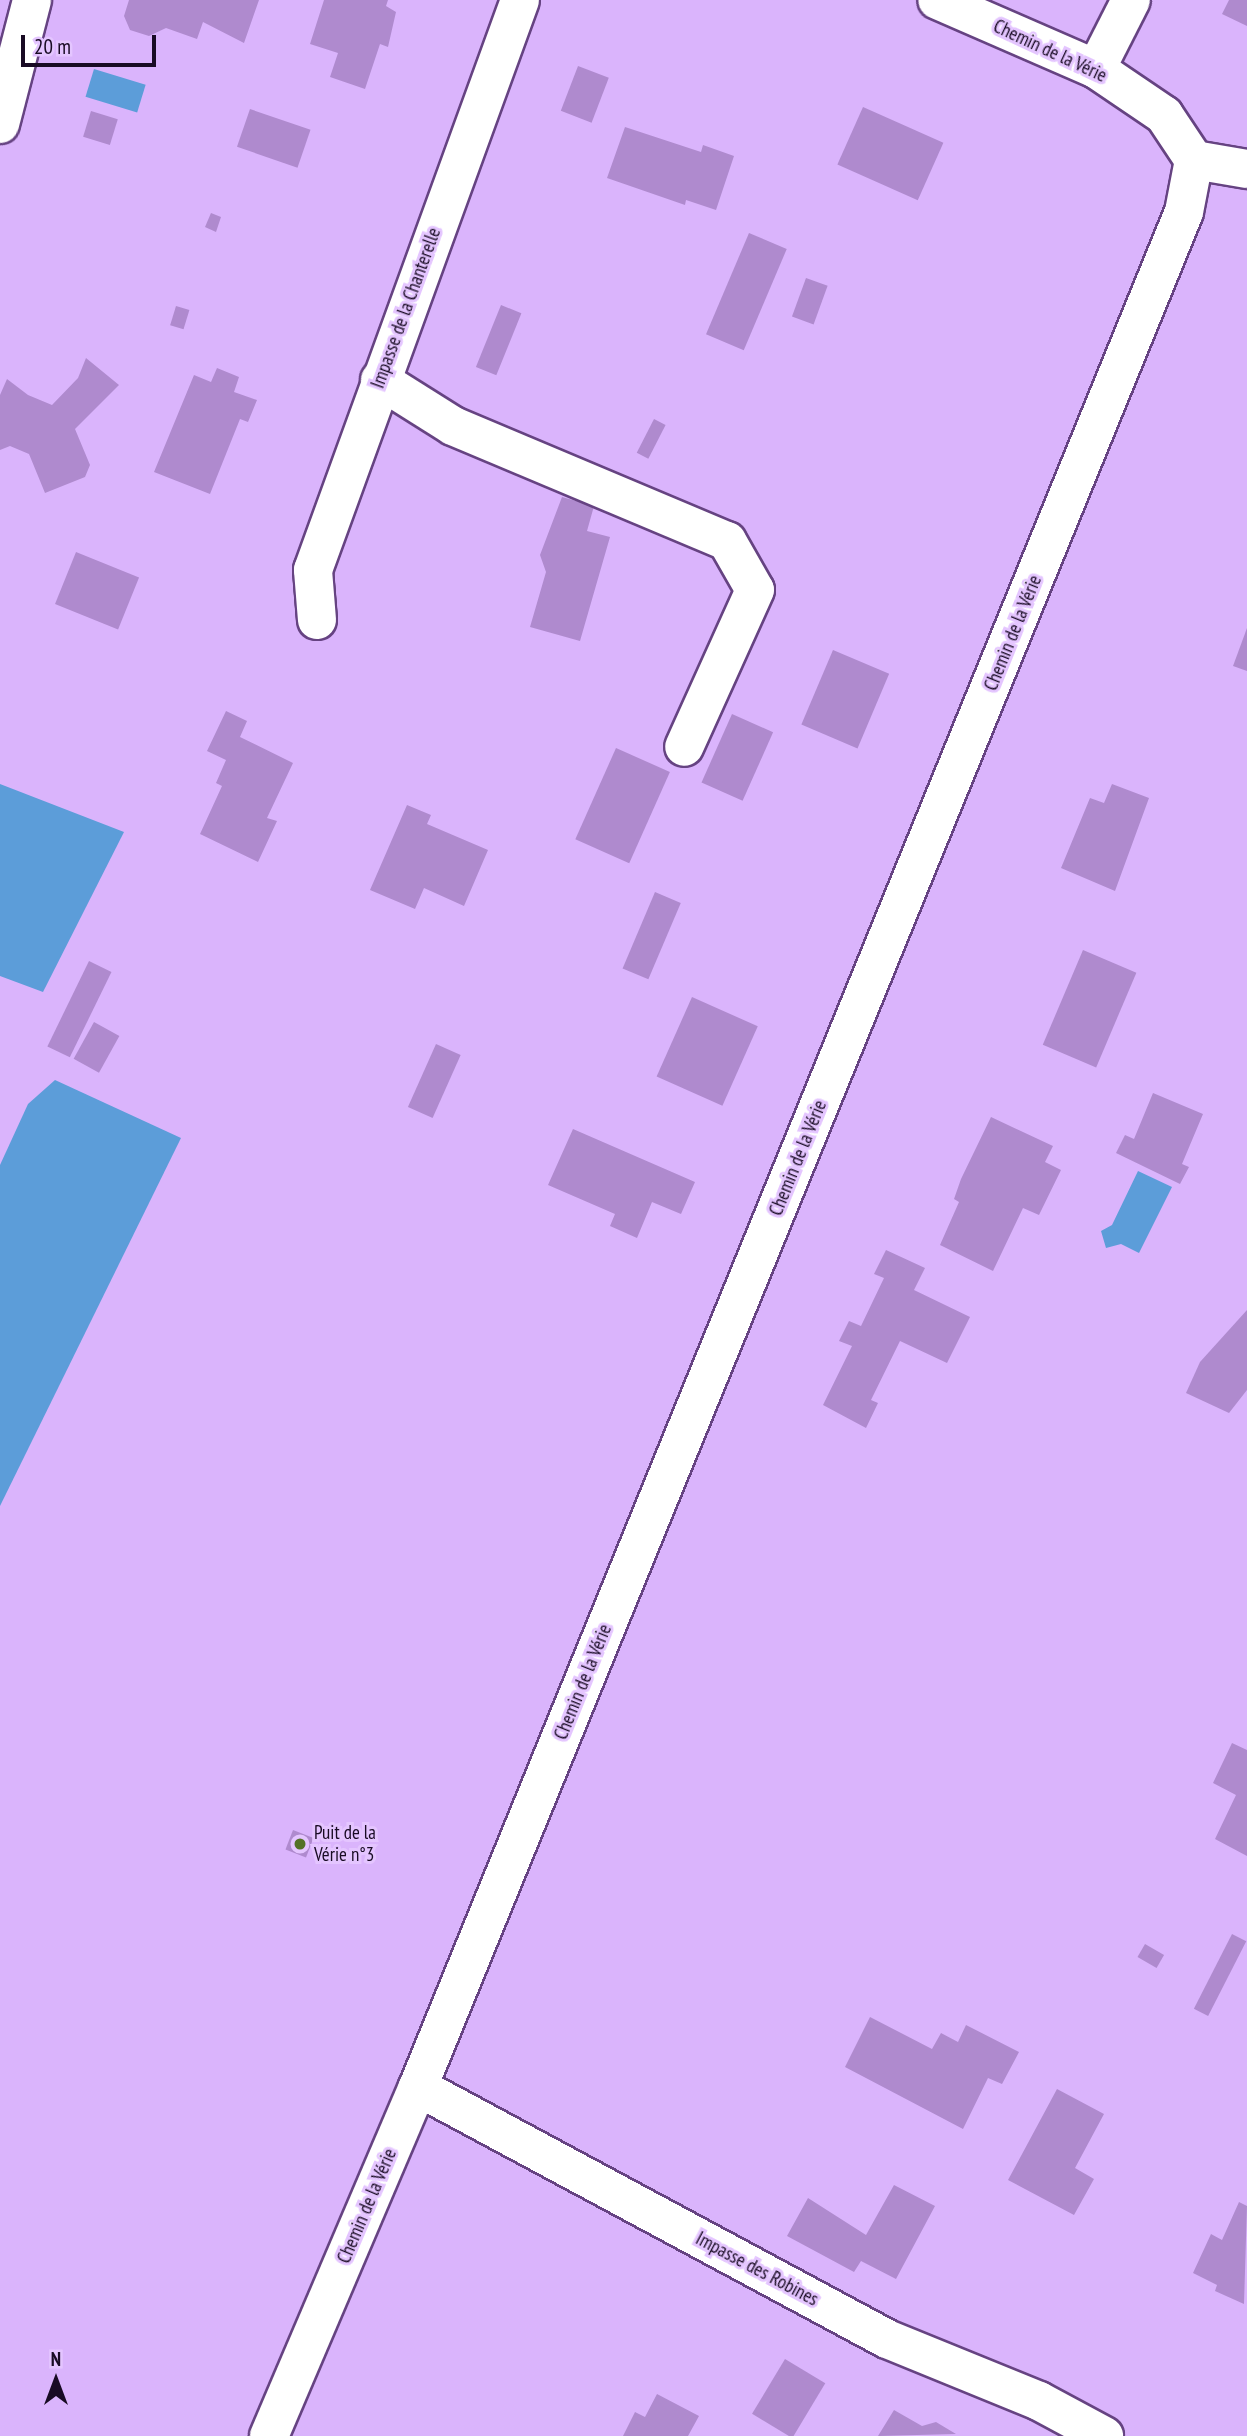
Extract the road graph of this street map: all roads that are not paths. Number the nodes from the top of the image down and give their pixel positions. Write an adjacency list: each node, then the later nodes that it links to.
1 (32, 0): 6 (street)
2 (520, 0): 9 (street, Impasse de la Chanterelle)
3 (937, 0): 5 (street, Chemin de la Vérie)
4 (1131, 0): 5 (street)
5 (1096, 69): 7 (street, Chemin de la Vérie)
6 (0, 124)
7 (1194, 160): 8 (street); 12 (street, Chemin de la Vérie)
8 (1247, 169)
9 (380, 380): 10 (street, Impasse de la Chanterelle); 11 (street)
10 (317, 620)
11 (684, 747)
12 (418, 2087): 13 (street, Chemin de la Vérie); 14 (street, Impasse des Robines)
13 (269, 2436)
14 (1104, 2436)

